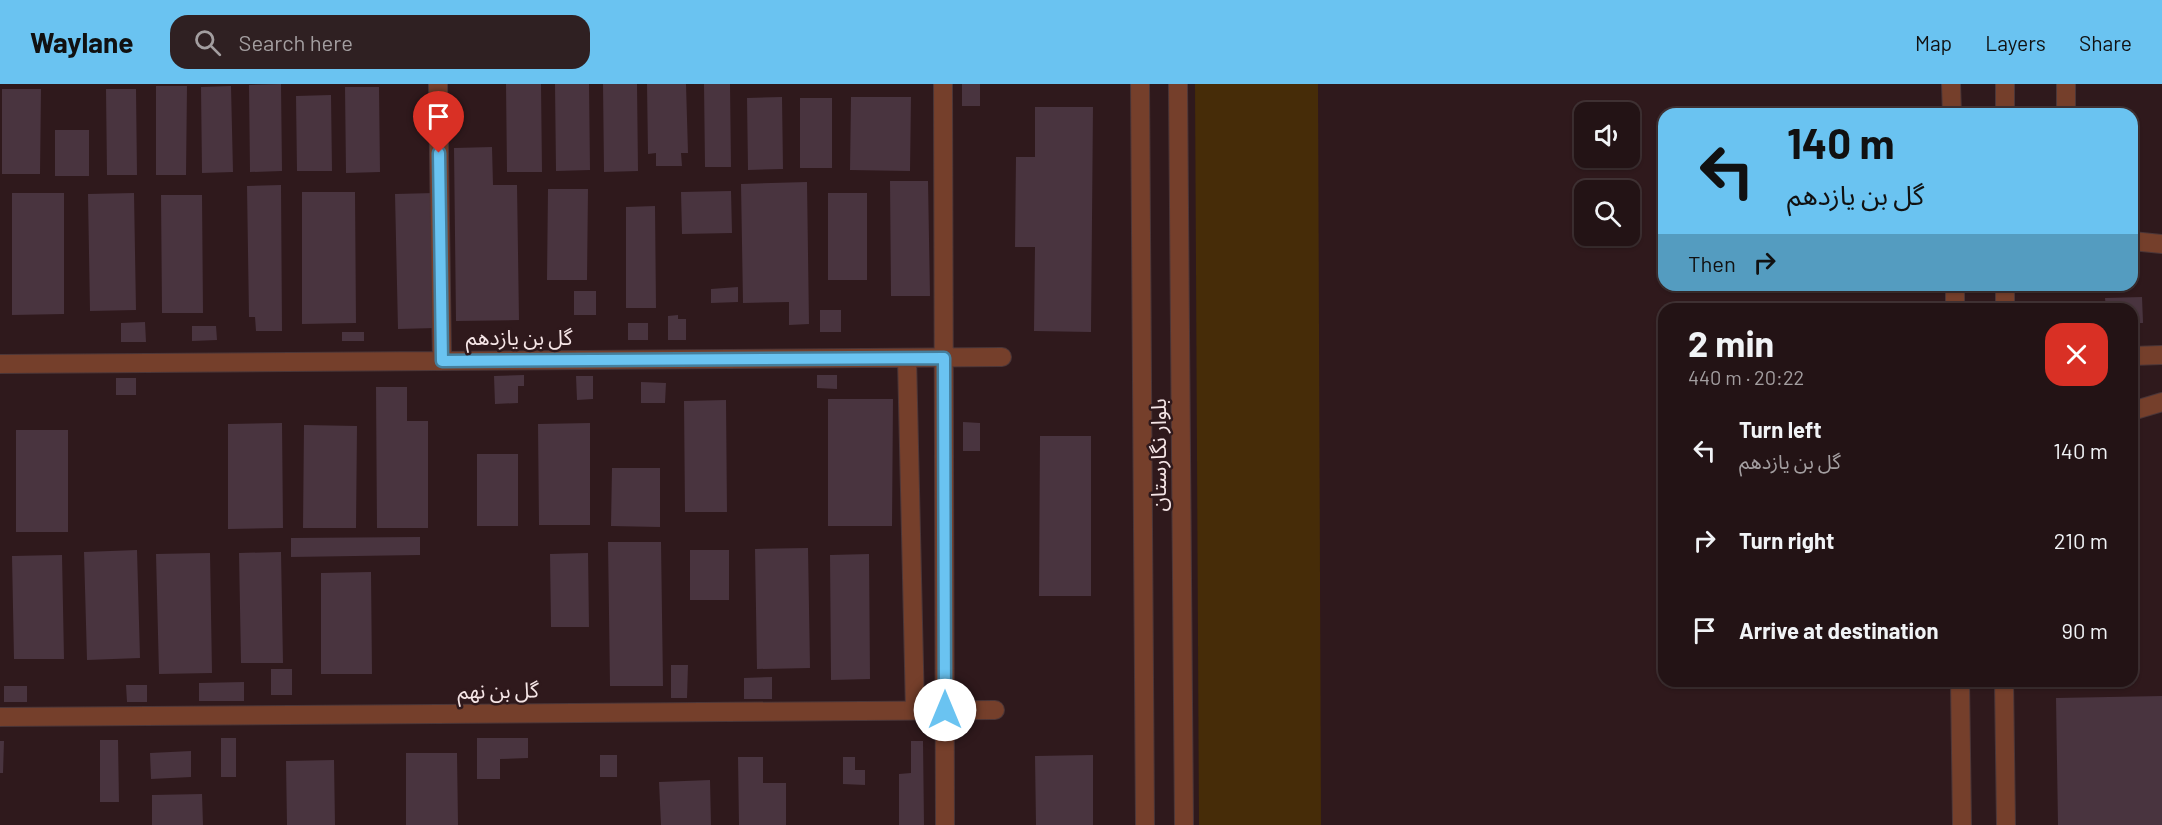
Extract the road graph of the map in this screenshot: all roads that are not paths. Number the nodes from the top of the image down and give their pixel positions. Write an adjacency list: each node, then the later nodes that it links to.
1 (438, 84): 18 (street)
2 (943, 84): 17 (street)
3 (1140, 84): 29 (street, بلوار نگارستان)
4 (1178, 84): 30 (street, بلوار نگارستان)
5 (1952, 84): 8 (street)
6 (2005, 84): 9 (street)
7 (2066, 84): 10 (street)
8 (1952, 108)
9 (2005, 108)
10 (2066, 108)
11 (2138, 242): 12 (street)
12 (2162, 244)
13 (2162, 355): 14 (street)
14 (2138, 356)
15 (1002, 357): 17 (street, گل بن یازدهم)
16 (907, 358): 17 (street, گل بن یازدهم); 18 (street, گل بن یازدهم); 24 (street)
17 (944, 358): 25 (street)
18 (442, 361): 19 (street, گل بن یازدهم)
19 (0, 364)
20 (2162, 402): 21 (street)
21 (2138, 409)
22 (1960, 687): 31 (street)
23 (2004, 687): 32 (street)
24 (915, 710): 25 (street, گل بن نهم); 27 (street, گل بن نهم)
25 (945, 710): 26 (street, گل بن نهم); 28 (street)
26 (996, 710)
27 (0, 717)
28 (945, 825)
29 (1145, 825)
30 (1184, 825)
31 (1962, 825)
32 (2006, 825)

